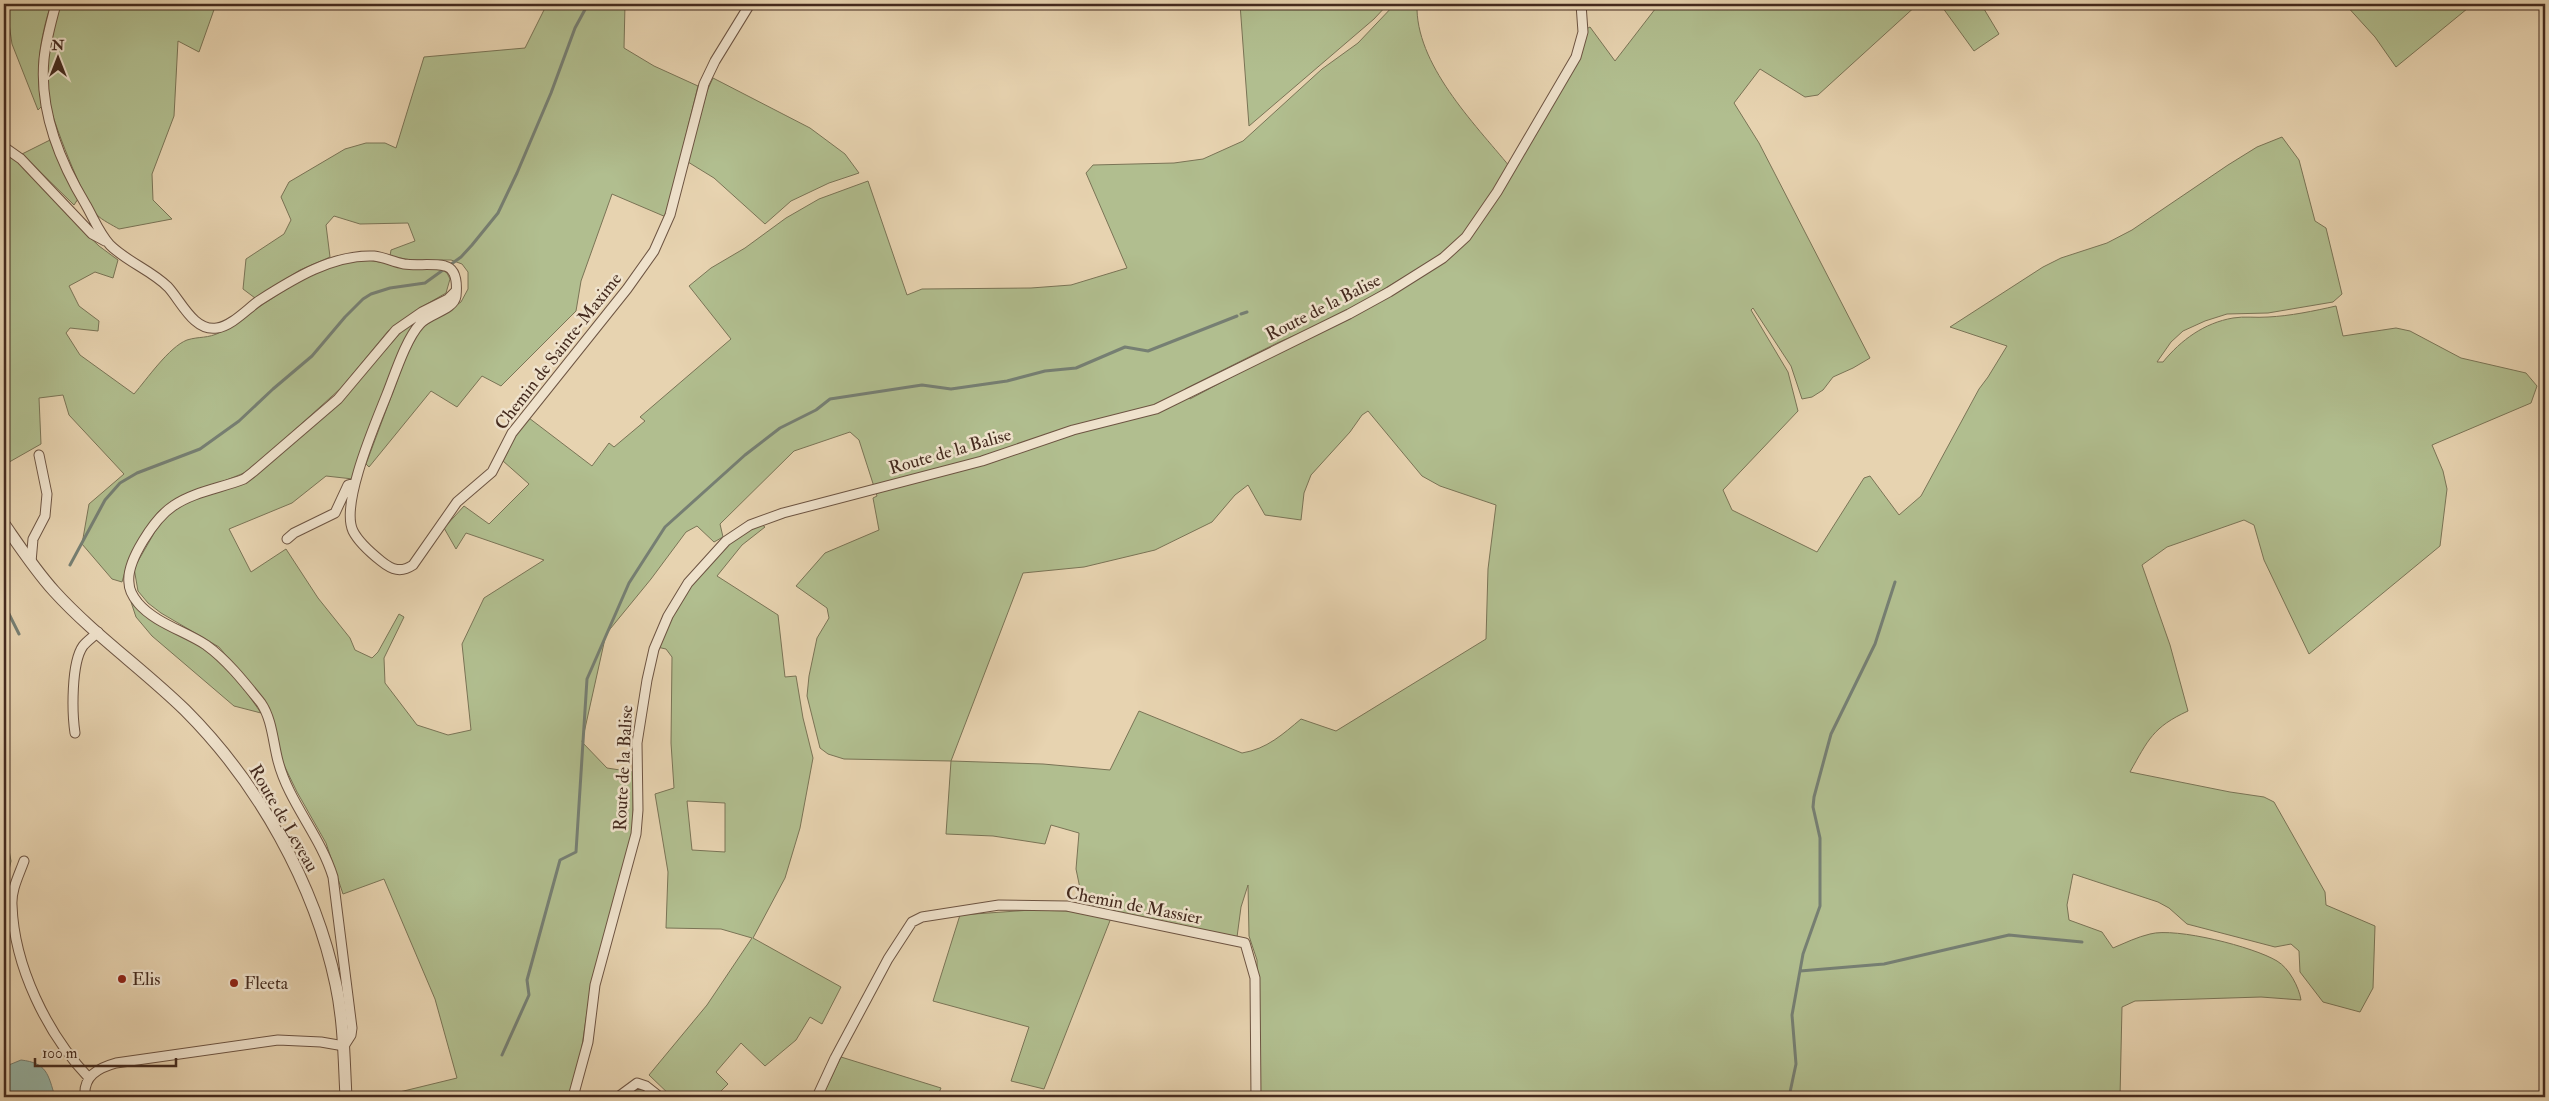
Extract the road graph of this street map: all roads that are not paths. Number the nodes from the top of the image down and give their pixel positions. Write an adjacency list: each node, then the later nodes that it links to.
1 (56, 4): 5 (street)
2 (750, 4): 8 (street, Chemin de Sainte-Maxime)
3 (1581, 4): 19 (street, Route de la Balise)
4 (4, 147): 5 (street)
5 (109, 243): 6 (street)
6 (455, 292): 8 (street, Chemin de Sainte-Maxime); 15 (street)
7 (39, 455): 11 (street)
8 (355, 483): 10 (street)
9 (4, 524): 11 (street, Route de Leveau)
10 (287, 539)
11 (31, 562): 12 (street, Route de Leveau)
12 (98, 632): 13 (street); 15 (street, Route de Leveau)
13 (75, 733)
14 (24, 861): 16 (street)
15 (344, 1046): 16 (street); 18 (street, Route de Leveau)
16 (89, 1078): 17 (street)
17 (85, 1097)
18 (346, 1097)
19 (573, 1097)
20 (618, 1097): 21 (street)
21 (660, 1097)
22 (817, 1097): 23 (street, Chemin de Massier)
23 (1256, 1097)

